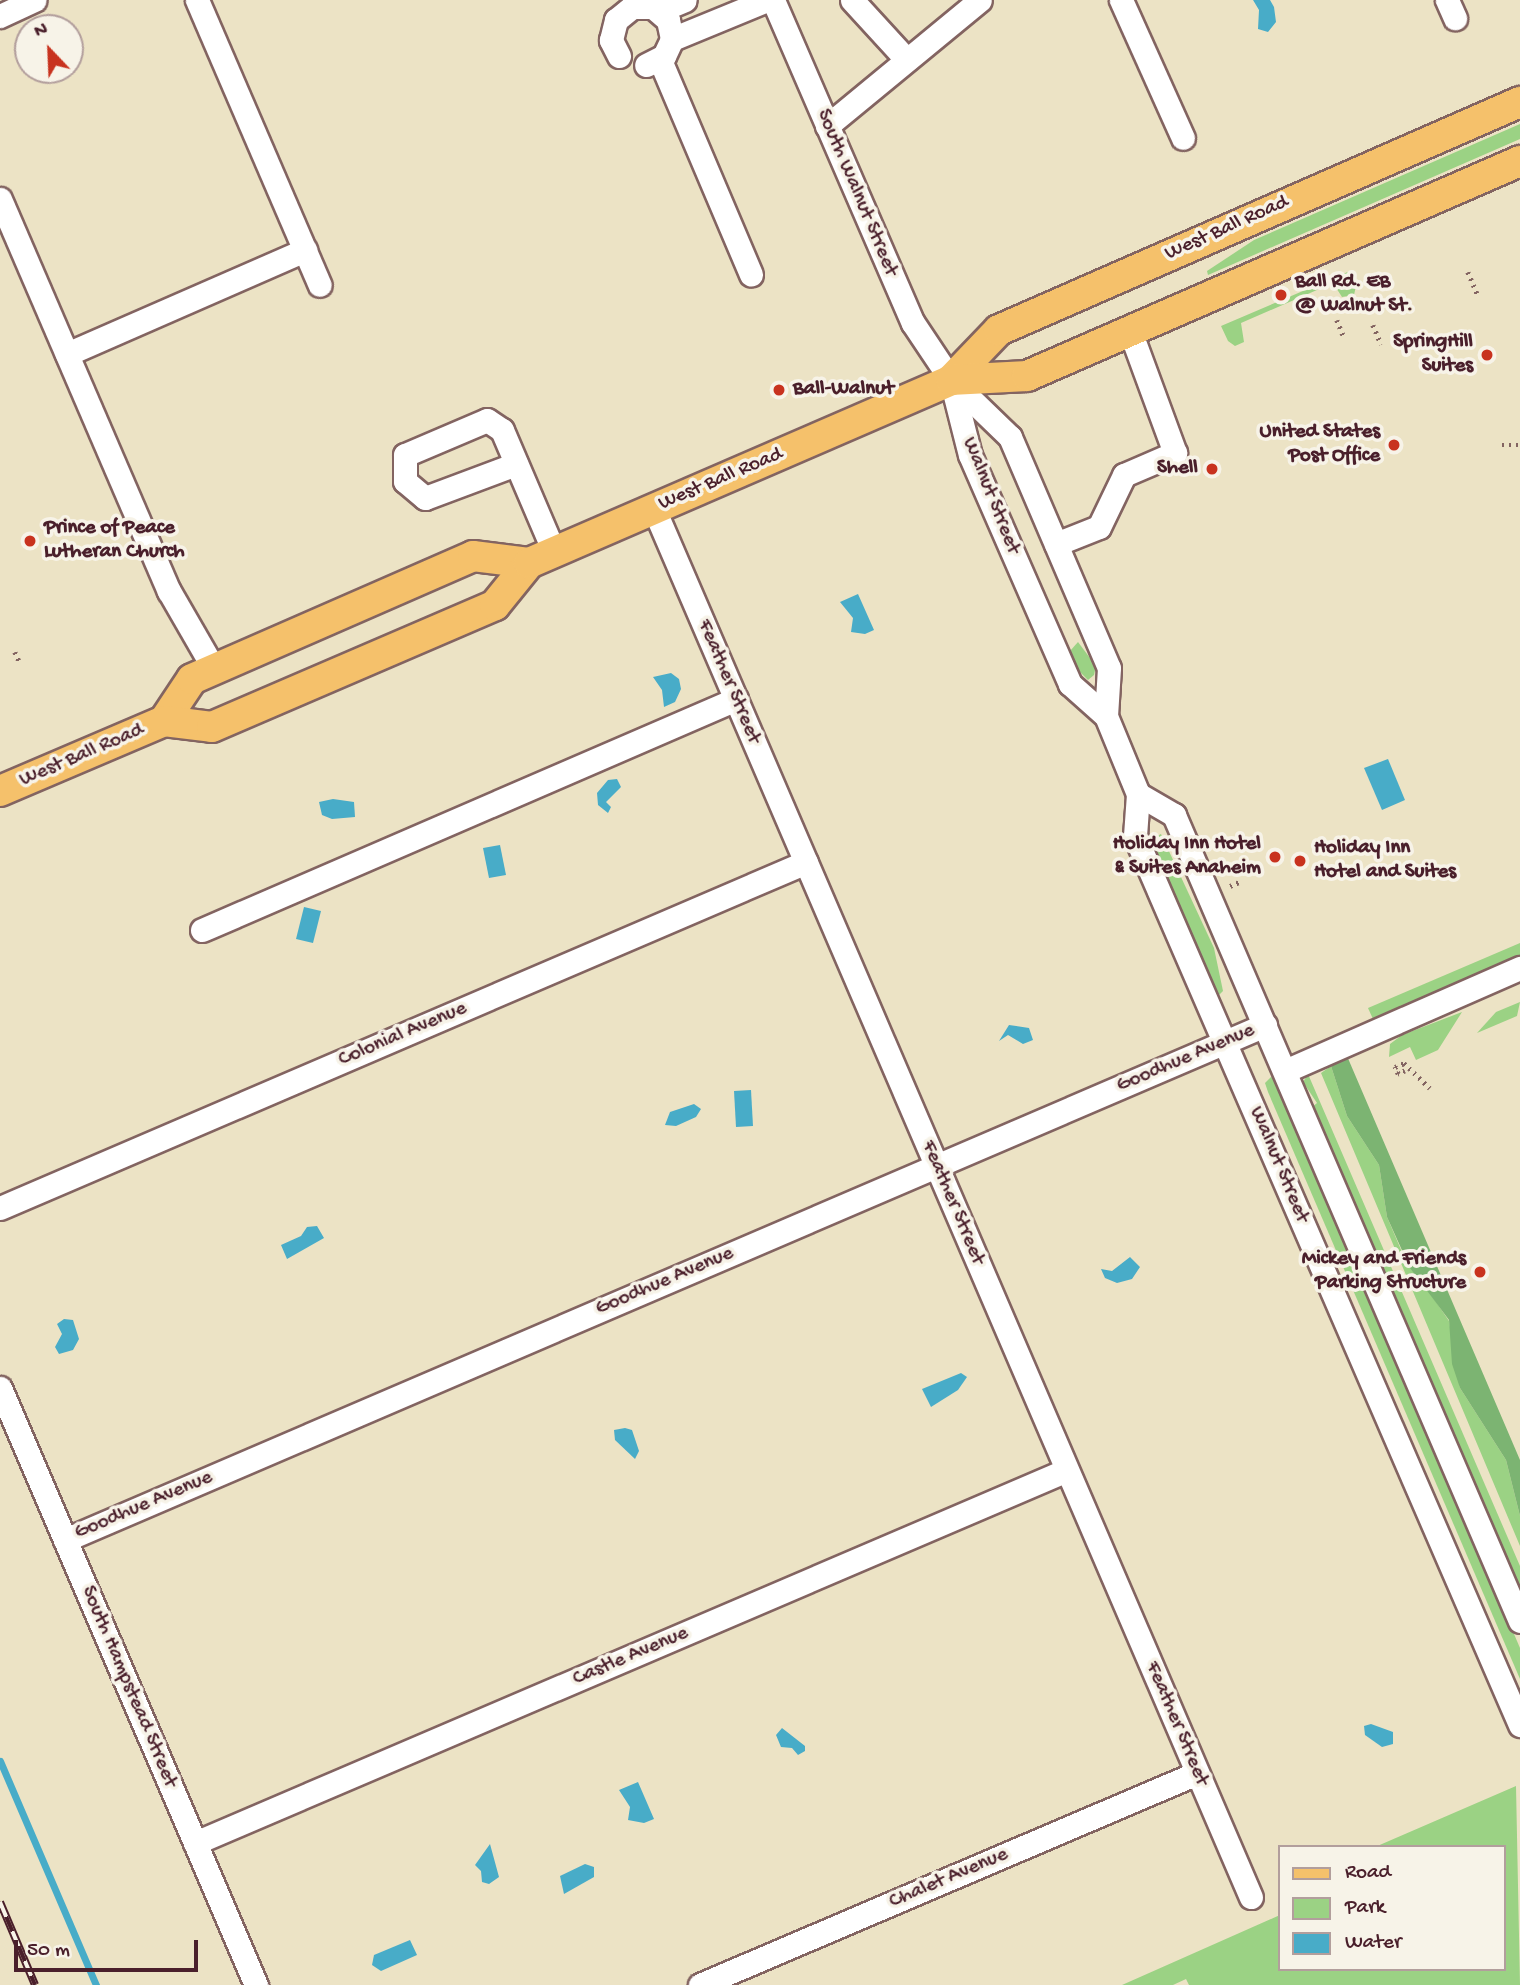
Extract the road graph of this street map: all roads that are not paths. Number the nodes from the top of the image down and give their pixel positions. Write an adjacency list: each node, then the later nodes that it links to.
1 (35, 0): 11 (street)
2 (197, 0): 20 (street)
3 (685, 0): 10 (street)
4 (767, 0): 12 (street)
5 (773, 0): 16 (street, South Walnut Street)
6 (852, 0): 14 (street)
7 (981, 0): 14 (street)
8 (1121, 0): 17 (street)
9 (625, 4): 10 (street); 13 (street)
10 (659, 11): 12 (street)
11 (0, 16)
12 (672, 39): 21 (street)
13 (619, 56)
14 (907, 60): 16 (street)
15 (1520, 102): 25 (main road, West Ball Road)
16 (827, 127): 25 (street, South Walnut Street)
17 (1183, 138)
18 (1520, 161): 23 (main road, West Ball Road)
19 (0, 200): 24 (street)
20 (305, 250): 22 (street); 24 (street)
21 (751, 274)
22 (320, 285)
23 (1130, 331): 25 (main road, West Ball Road); 28 (street)
24 (67, 354): 30 (street)
25 (951, 380): 27 (main road, West Ball Road); 28 (street, Walnut Street); 32 (street, Walnut Street)
26 (516, 464): 26 (street); 29 (street)
27 (654, 509): 29 (main road, West Ball Road); 31 (street, Feather Street)
28 (1056, 544): 32 (street, Walnut Street)
29 (541, 558): 30 (main road, West Ball Road); 33 (main road, West Ball Road)
30 (214, 669): 33 (main road, West Ball Road)
31 (736, 699): 36 (street, Feather Street); 37 (street)
32 (1106, 716): 35 (street, Walnut Street)
33 (164, 721): 34 (main road, West Ball Road)
34 (0, 791)
35 (1138, 794): 39 (street, Walnut Street); 40 (street, Walnut Street)
36 (806, 862): 42 (street, Feather Street); 43 (street, Colonial Avenue)
37 (202, 930)
38 (1520, 968): 41 (street)
39 (1265, 1024): 40 (street, Goodhue Avenue); 41 (street, Walnut Street)
40 (1225, 1042): 42 (street, Goodhue Avenue); 48 (street, Walnut Street)
41 (1285, 1071): 47 (street, Walnut Street)
42 (936, 1166): 45 (street, Feather Street); 46 (street, Goodhue Avenue)
43 (0, 1208)
44 (0, 1388): 46 (street, South Hampstead Street)
45 (1067, 1470): 49 (street, Feather Street); 50 (street, Castle Avenue)
46 (65, 1540): 50 (street, South Hampstead Street)
47 (1520, 1621)
48 (1520, 1725)
49 (1197, 1773): 51 (street, Feather Street); 53 (street, Chalet Avenue)
50 (195, 1843): 52 (street, South Hampstead Street)
51 (1251, 1897)
52 (256, 1985)
53 (700, 1985)

